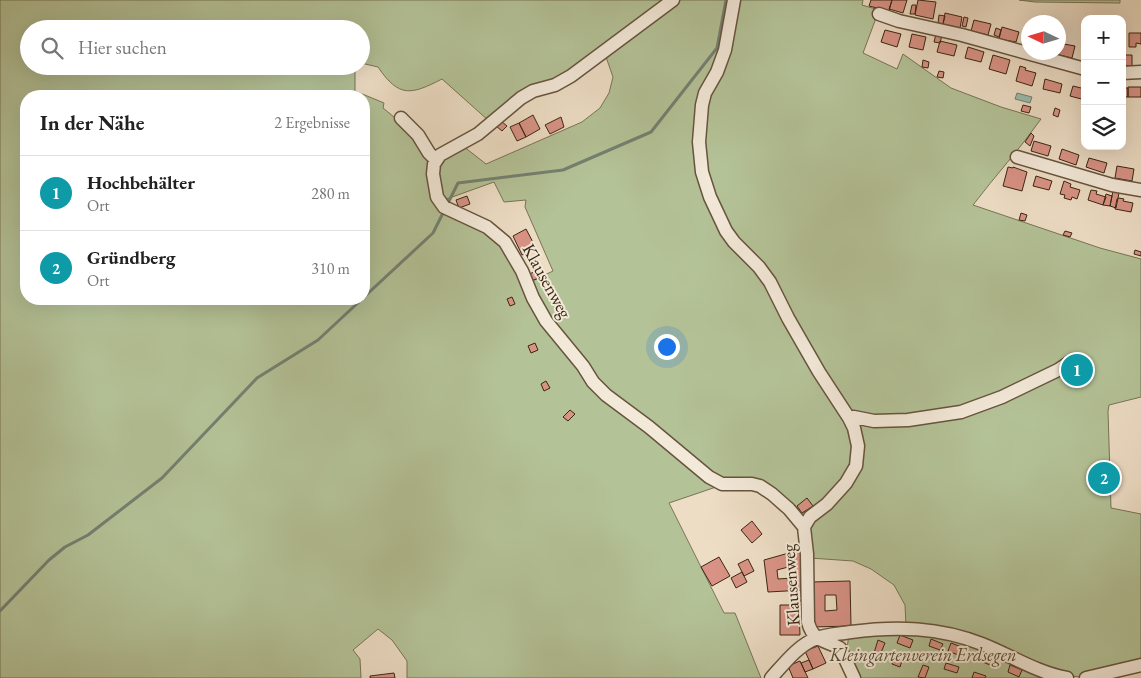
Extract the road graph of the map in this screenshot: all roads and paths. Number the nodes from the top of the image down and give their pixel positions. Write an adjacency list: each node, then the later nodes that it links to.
1 (673, 0): 9 (street)
2 (734, 0): 12 (street, Klausenweg)
3 (879, 14): 4 (street)
4 (1081, 68)
5 (1141, 72): 6 (street)
6 (1126, 73)
7 (401, 118): 9 (street)
8 (1017, 157): 10 (street)
9 (436, 160): 13 (street, Klausenweg)
10 (1141, 190)
11 (1073, 360): 12 (street)
12 (849, 418): 13 (street, Klausenweg)
13 (804, 527): 15 (street, Klausenweg)
14 (845, 633): 15 (street); 16 (street); 20 (street)
15 (817, 638): 16 (street); 18 (street)
16 (842, 651): 19 (street)
17 (1141, 665): 21 (street)
18 (770, 678)
19 (854, 678)
20 (1067, 678)
21 (1086, 678)

